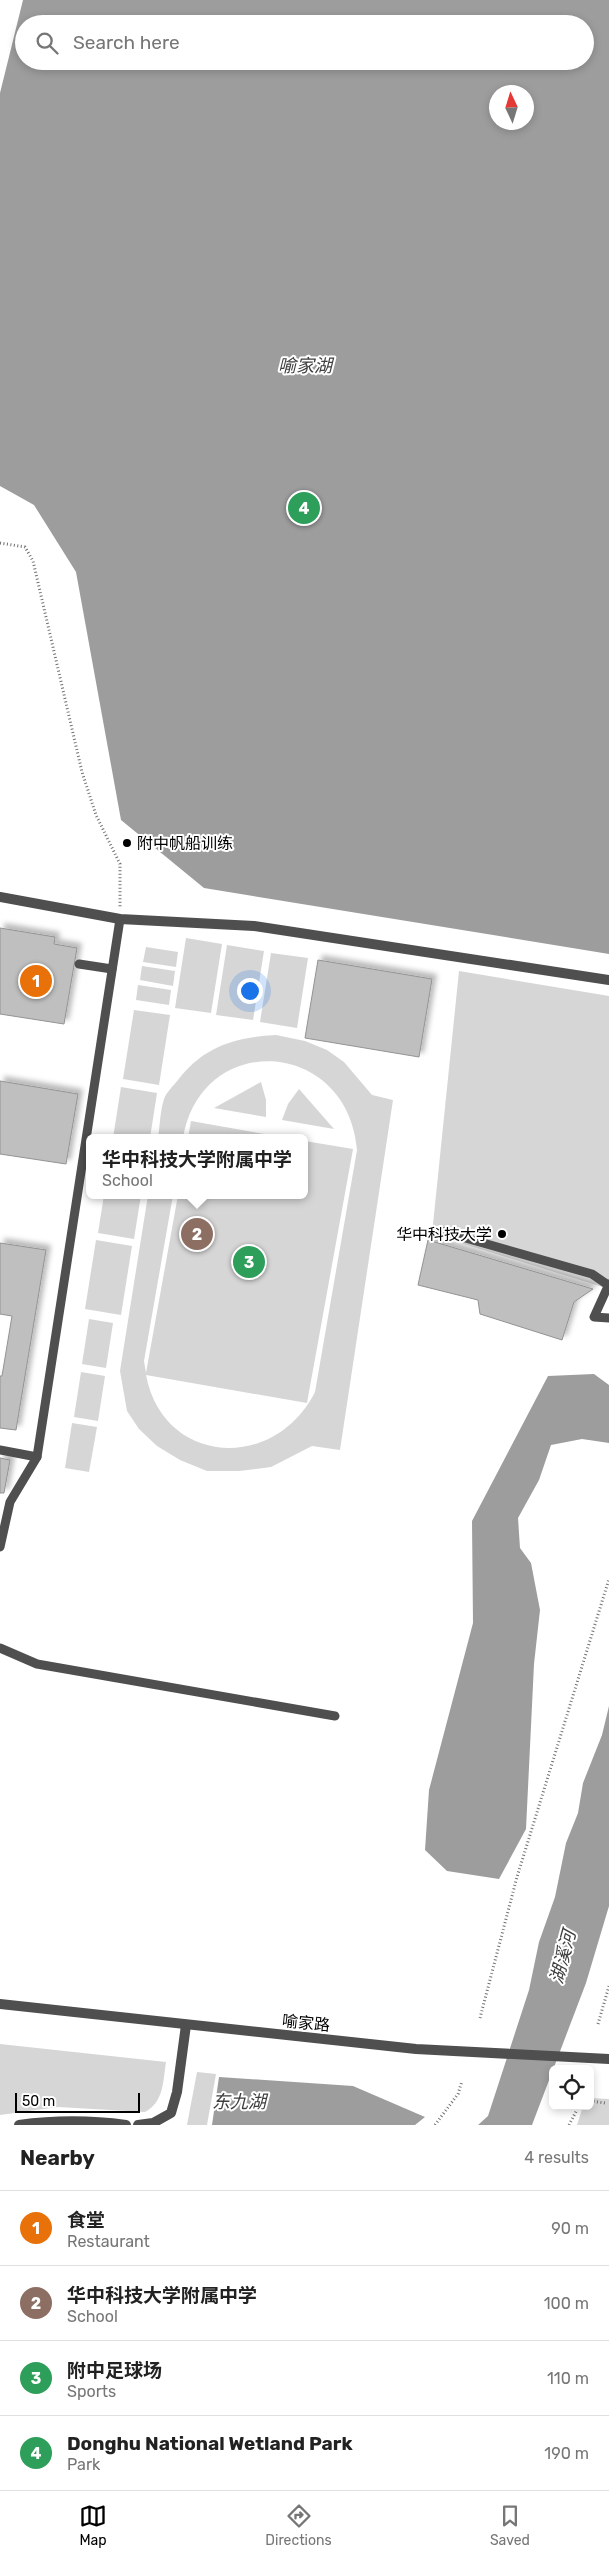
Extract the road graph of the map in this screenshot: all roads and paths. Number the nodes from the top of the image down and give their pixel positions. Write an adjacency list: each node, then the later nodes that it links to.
1 (0, 543): 3 (path)
2 (0, 897): 3 (street)
3 (120, 919): 5 (lane); 6 (street)
4 (79, 964): 5 (lane)
5 (112, 969): 7 (lane)
6 (609, 980)
7 (86, 1134)
8 (86, 1136): 13 (lane)
9 (441, 1231): 10 (lane)
10 (609, 1284): 11 (lane)
11 (609, 1318)
12 (0, 1450): 13 (lane)
13 (36, 1457): 14 (lane)
14 (0, 1547)
15 (609, 1579): 20 (path)
16 (0, 1648): 17 (lane)
17 (335, 1716)
18 (609, 1986): 21 (path)
19 (0, 2004): 22 (street, 喻家路)
20 (480, 2018)
21 (598, 2024)
22 (186, 2026): 23 (street, 喻家路); 30 (street)
23 (609, 2059)
24 (462, 2081): 31 (path)
25 (594, 2102): 26 (path)
26 (605, 2103)
27 (577, 2110): 32 (path)
28 (19, 2125): 29 (street)
29 (126, 2125)
30 (138, 2125)
31 (436, 2125)
32 (569, 2125)

